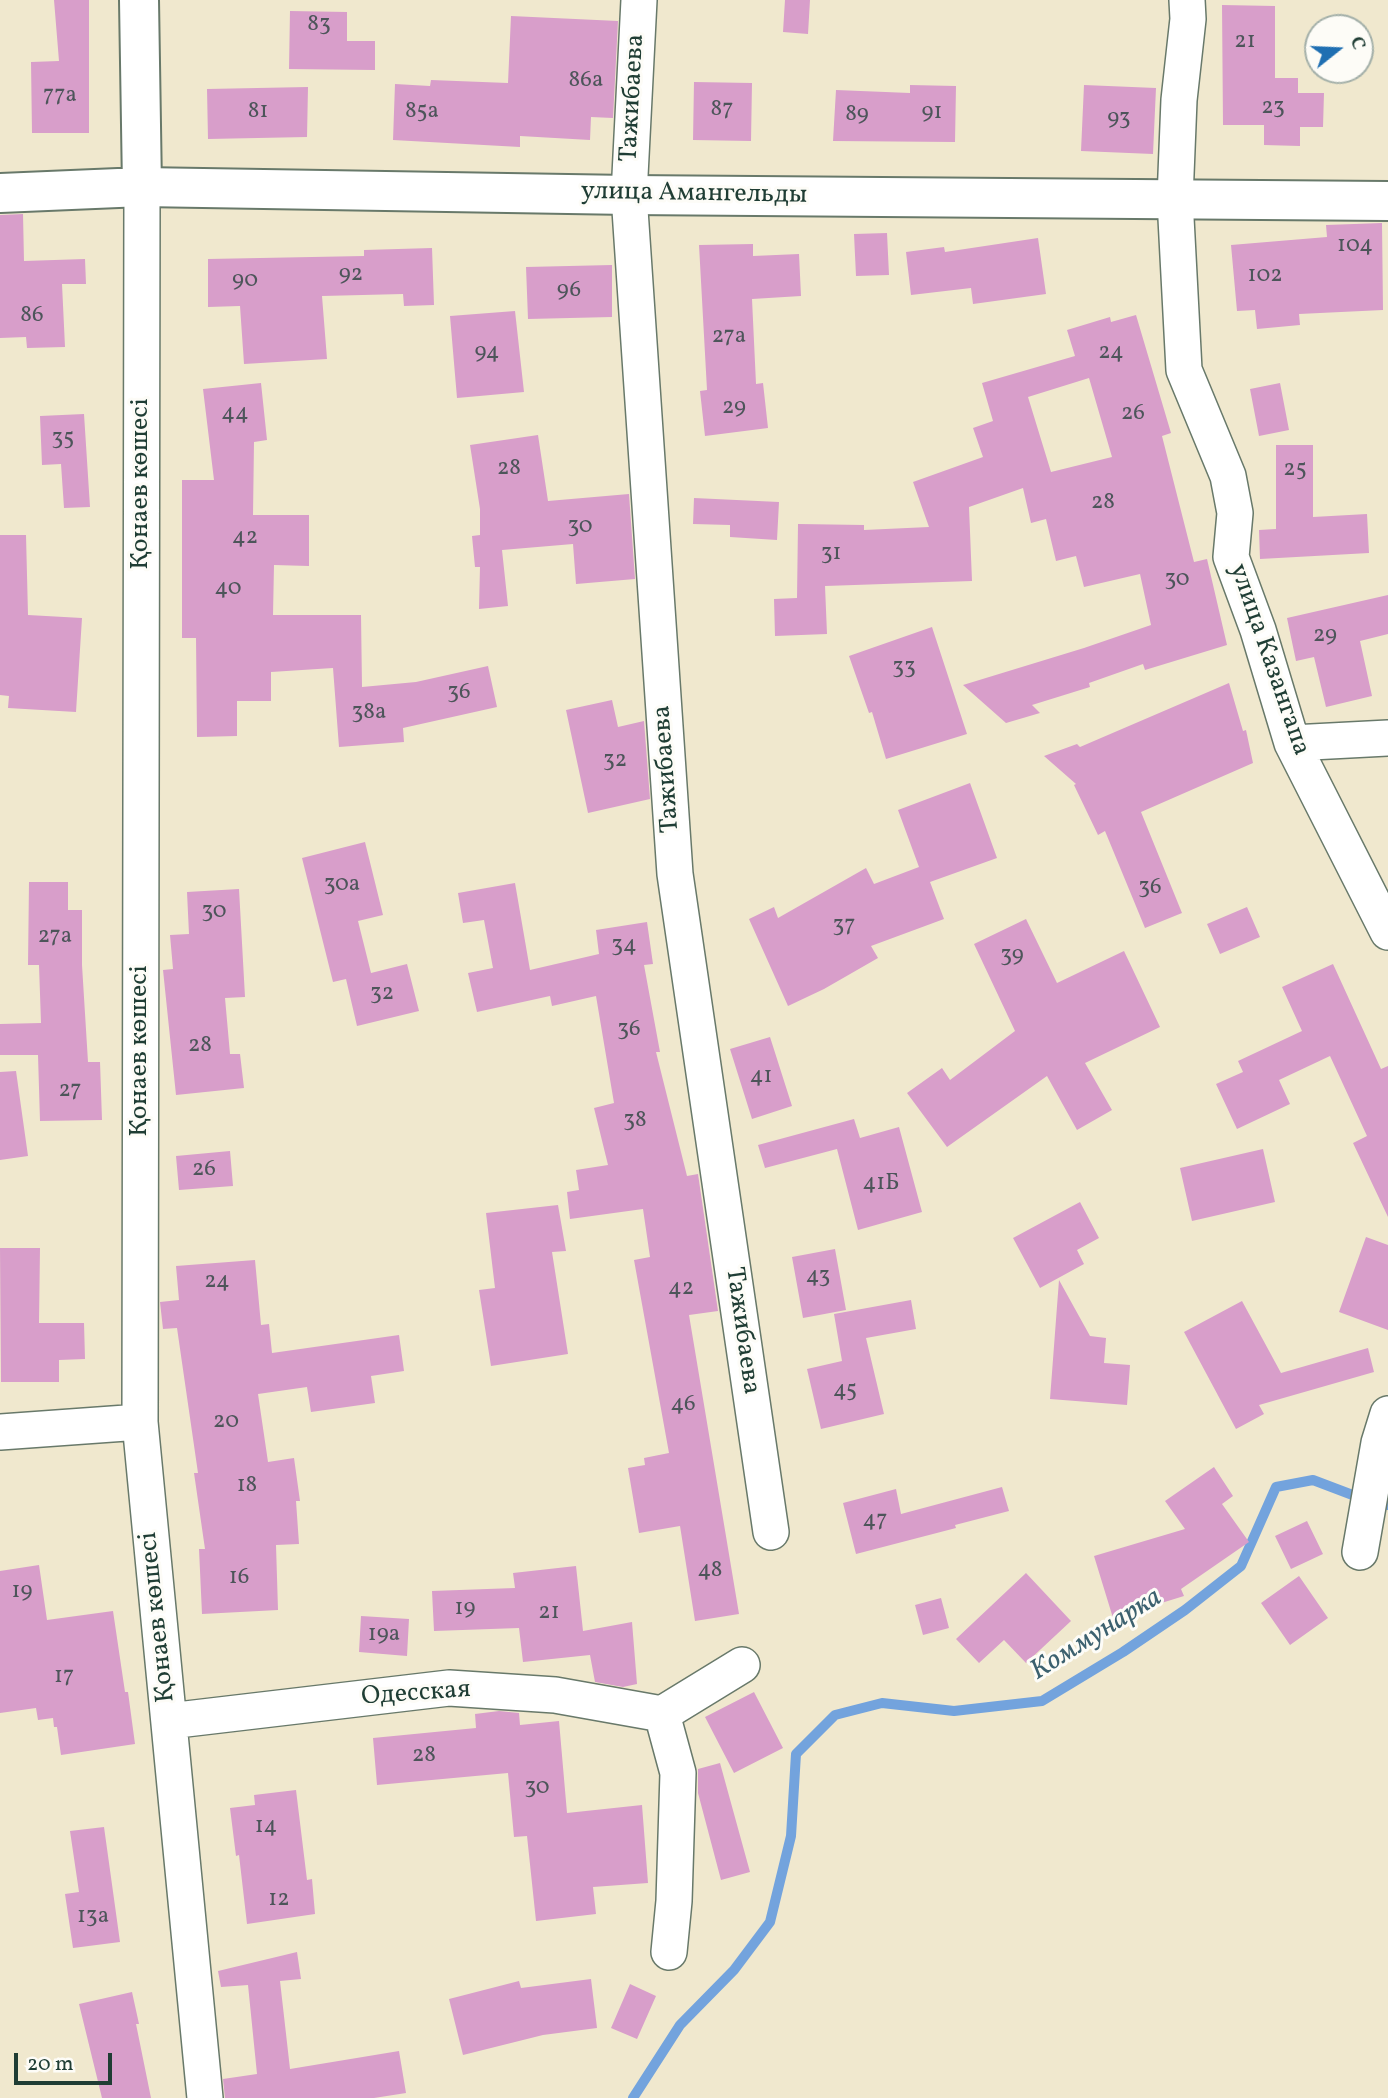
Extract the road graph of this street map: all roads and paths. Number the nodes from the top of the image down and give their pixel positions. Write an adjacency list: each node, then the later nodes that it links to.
1 (139, 0): 4 (street, Қонаев көшесі)
2 (639, 0): 6 (street, Тажибаева)
3 (1187, 0): 7 (street, улица Казангапа)
4 (142, 187): 5 (street, улица Амангельды); 6 (street, улица Амангельды); 13 (street, Қонаев көшесі)
5 (0, 193)
6 (629, 195): 7 (street, улица Амангельды); 15 (street, Тажибаева)
7 (1175, 199): 8 (street, улица Амангельды); 10 (street, улица Казангапа)
8 (1388, 201)
9 (1388, 738): 10 (street)
10 (1292, 743): 11 (street, улица Казангапа)
11 (1388, 932)
12 (1388, 1414): 16 (street)
13 (140, 1422): 14 (street); 19 (street, Қонаев көшесі)
14 (0, 1432)
15 (771, 1532)
16 (1360, 1552)
17 (741, 1665): 18 (street)
18 (662, 1714): 19 (street, Одесская); 20 (street)
19 (169, 1721): 21 (street, Қонаев көшесі)
20 (669, 1952)
21 (205, 2098)

